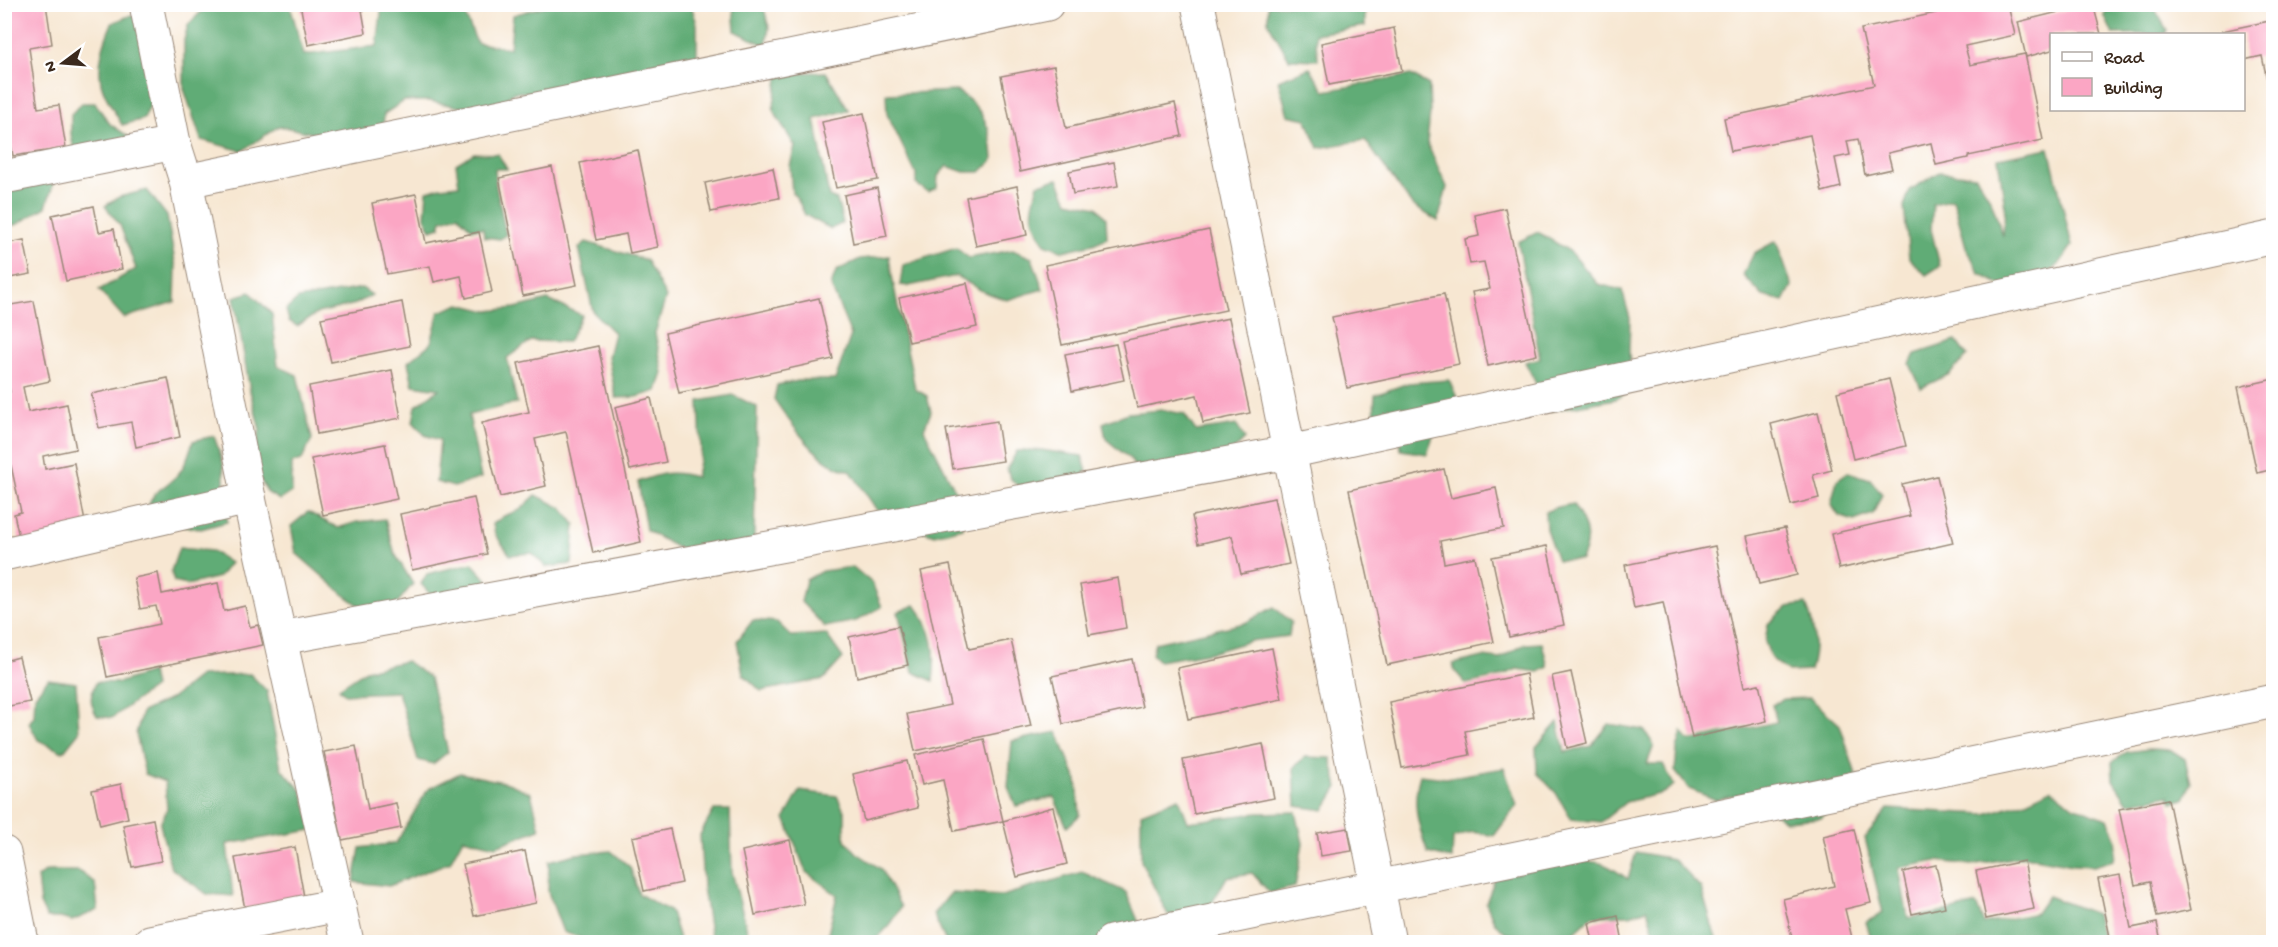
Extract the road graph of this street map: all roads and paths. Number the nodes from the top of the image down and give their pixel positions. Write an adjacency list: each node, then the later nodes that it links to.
1 (147, 4): 4 (street)
2 (1047, 4): 6 (street)
3 (1198, 4): 8 (street)
4 (174, 143): 5 (street); 6 (street)
5 (4, 177)
6 (186, 181): 9 (street)
7 (2274, 237): 8 (street)
8 (1289, 452): 11 (street); 14 (street)
9 (249, 498): 10 (street); 11 (street)
10 (4, 554)
11 (281, 639): 15 (street)
12 (2274, 701): 14 (street)
13 (4, 853): 16 (street)
14 (1378, 888): 19 (street); 20 (street)
15 (339, 905): 17 (street); 18 (street)
16 (22, 942)
17 (150, 942)
18 (347, 942)
19 (1111, 942)
20 (1389, 942)

